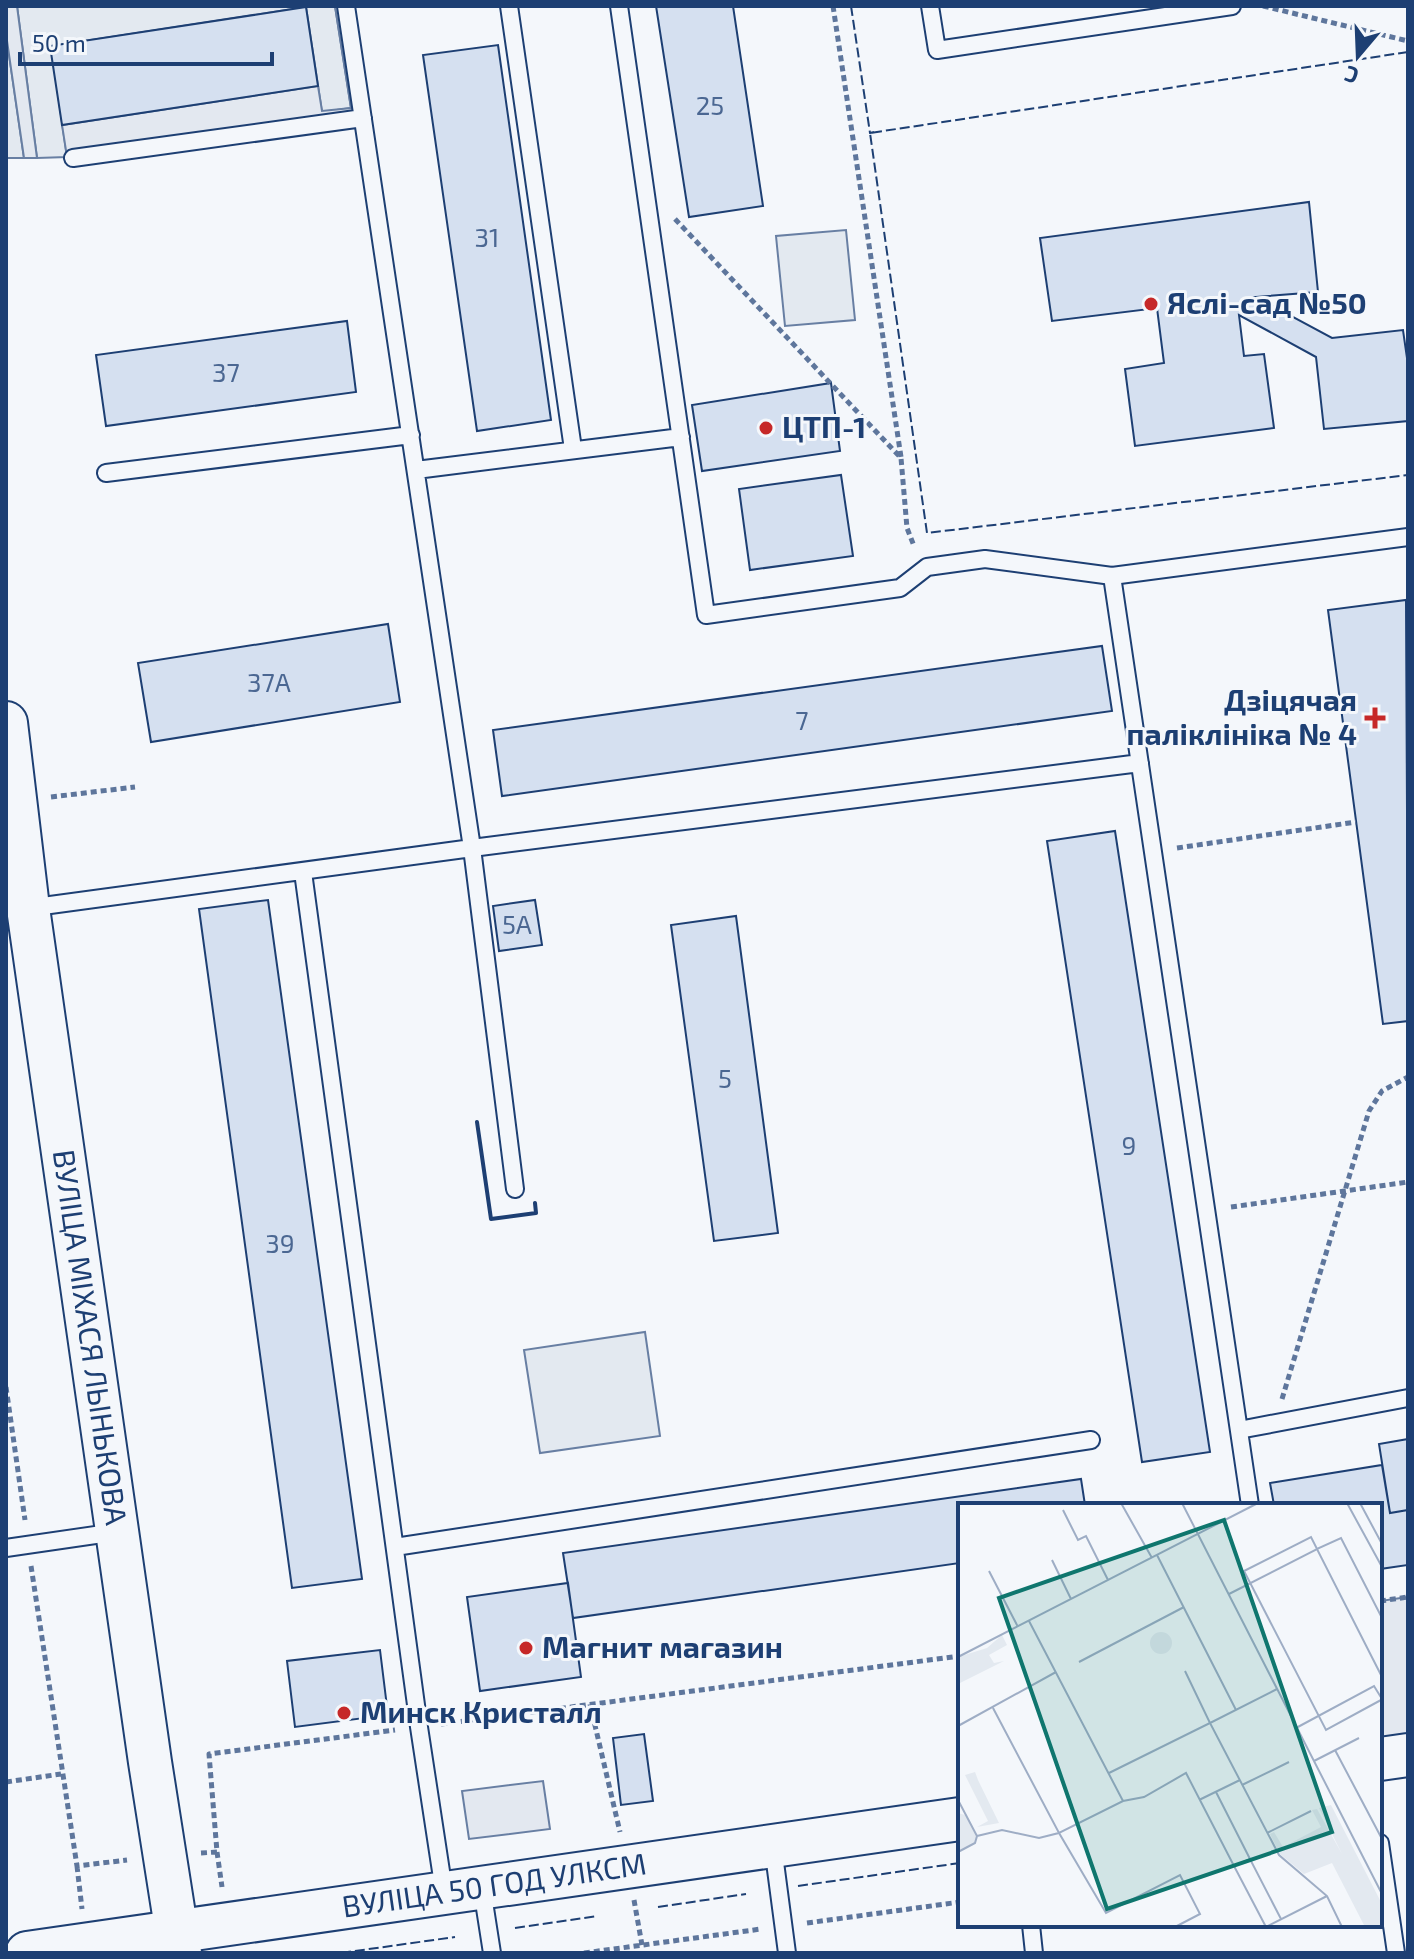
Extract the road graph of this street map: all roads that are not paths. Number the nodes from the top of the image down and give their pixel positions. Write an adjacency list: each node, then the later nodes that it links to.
1 (346, 6): 6 (lane)
2 (510, 6): 10 (lane)
3 (619, 6): 9 (lane)
4 (930, 6): 5 (lane)
5 (1232, 6)
6 (363, 118): 7 (lane); 8 (lane)
7 (73, 158)
8 (411, 435): 11 (lane); 12 (lane)
9 (681, 437): 10 (lane); 14 (lane)
10 (573, 449): 11 (lane)
11 (416, 470): 17 (lane)
12 (106, 473)
13 (1408, 537): 14 (lane)
14 (1112, 576): 16 (lane)
15 (6, 723): 19 (street, ВУЛІЦА МІХАСЯ ЛЫНЬКОВА)
16 (1140, 763): 17 (lane); 22 (lane)
17 (472, 848): 18 (lane); 20 (lane)
18 (303, 872): 19 (lane); 26 (lane)
19 (28, 908): 25 (street, ВУЛІЦА МІХАСЯ ЛЫНЬКОВА)
20 (515, 1189)
21 (1408, 1398): 22 (lane)
22 (1239, 1430): 24 (lane)
23 (1091, 1440): 26 (lane)
24 (1250, 1503)
25 (118, 1532): 27 (lane); 35 (street, ВУЛІЦА МІХАСЯ ЛЫНЬКОВА)
26 (395, 1547): 33 (lane)
27 (6, 1548)
28 (1408, 1755): 29 (street)
29 (1382, 1759)
30 (958, 1819): 31 (street, ВУЛІЦА 50 ГОД УЛКСМ)
31 (772, 1845): 33 (street, ВУЛІЦА 50 ГОД УЛКСМ); 38 (lane)
32 (1382, 1857): 40 (lane)
33 (463, 1890): 35 (street, ВУЛІЦА 50 ГОД УЛКСМ); 37 (lane)
34 (1031, 1927): 39 (lane)
35 (178, 1942): 36 (street, ВУЛІЦА 50 ГОД УЛКСМ)
36 (27, 1953)
37 (492, 1953)
38 (787, 1953)
39 (1034, 1953)
40 (1396, 1953)

